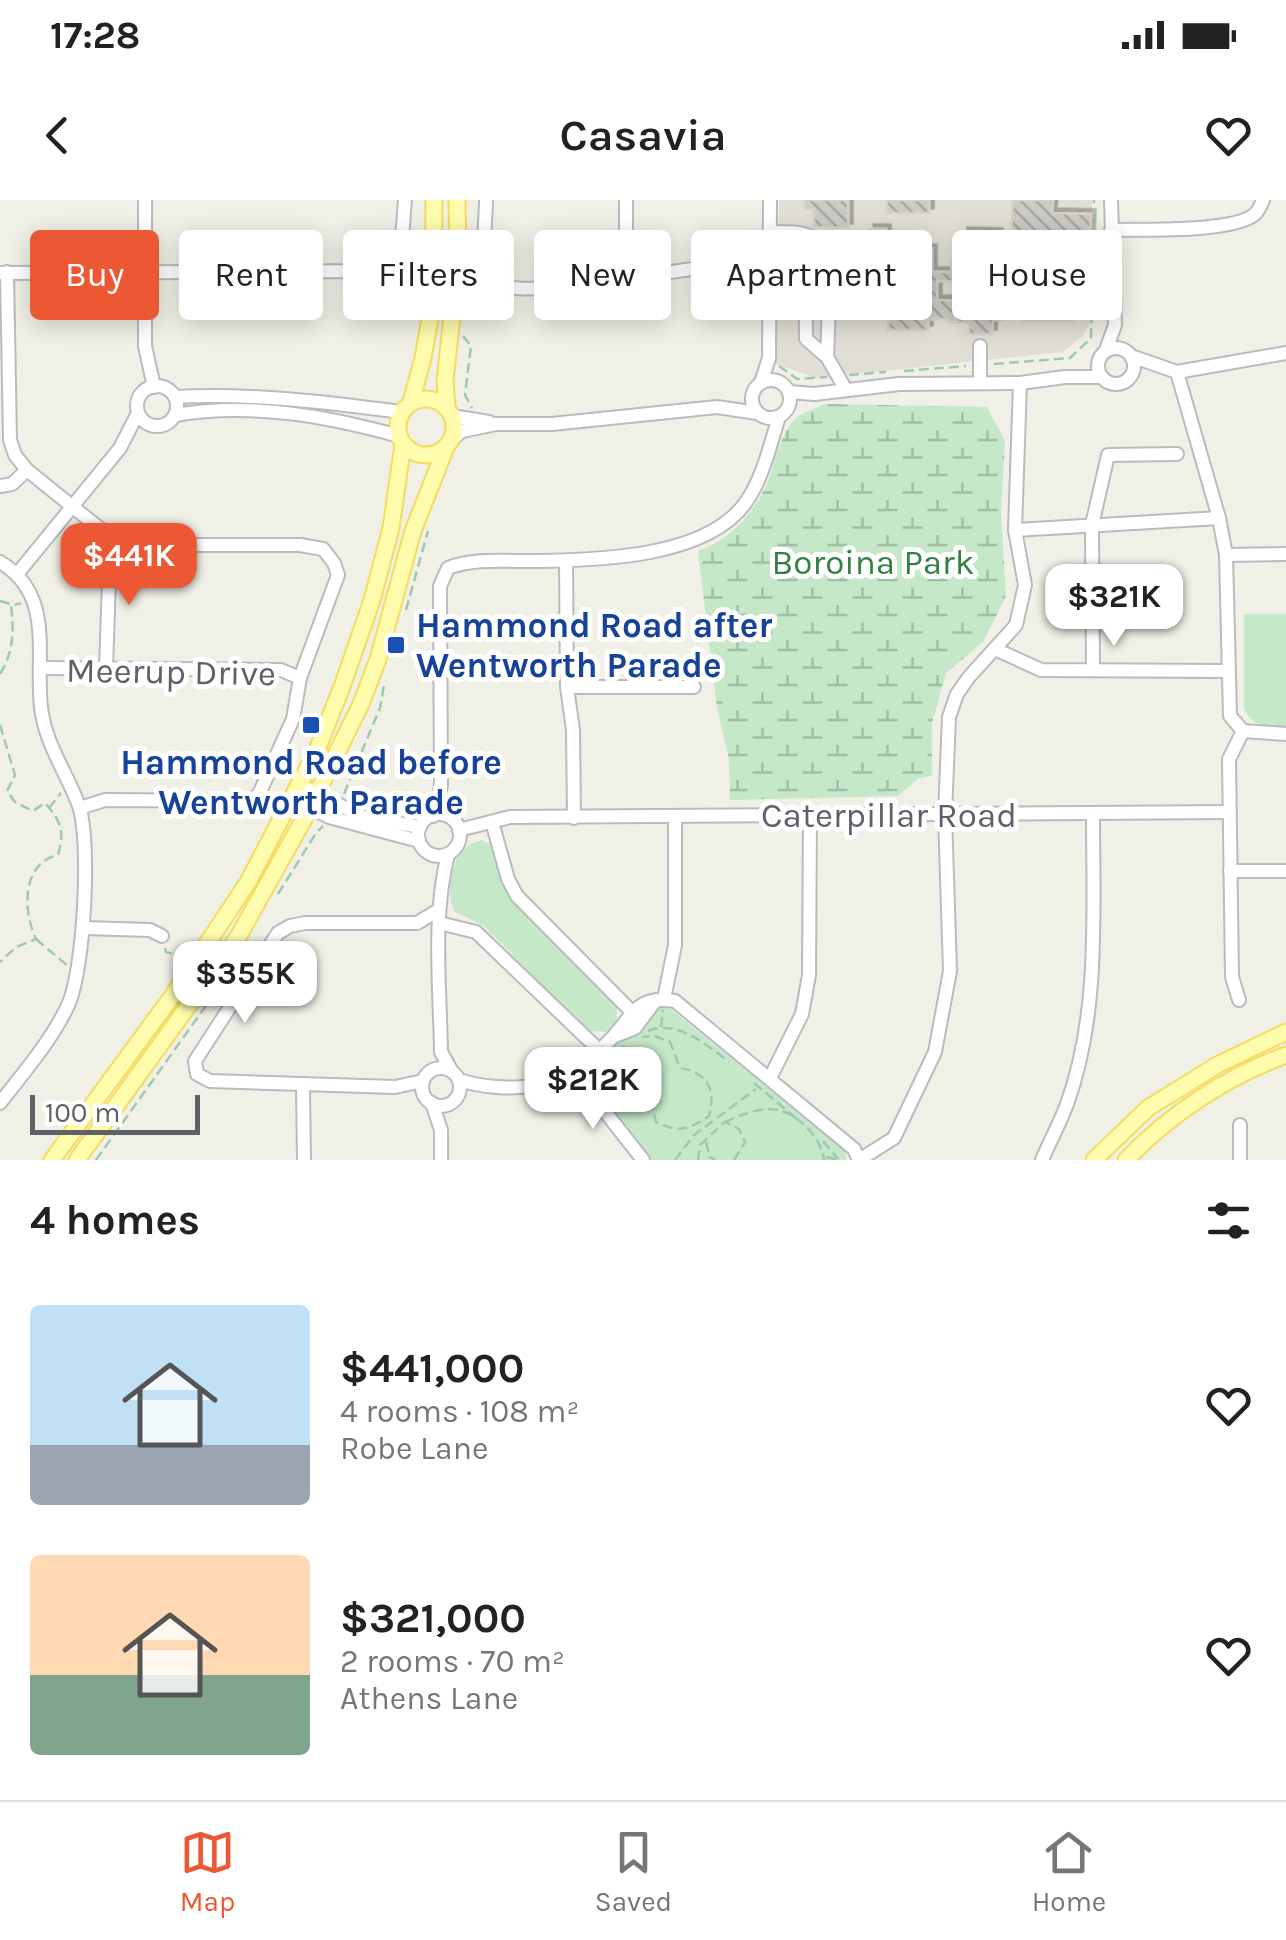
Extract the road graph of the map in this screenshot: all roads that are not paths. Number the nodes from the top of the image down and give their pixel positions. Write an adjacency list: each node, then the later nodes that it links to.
1 (145, 200): 10 (street)
2 (404, 200): 16 (street)
3 (434, 200): 41 (main road)
4 (458, 200): 43 (main road)
5 (486, 200): 17 (street)
6 (626, 200): 11 (street)
7 (770, 200): 12 (street)
8 (1263, 200): 13 (street)
9 (1110, 201): 13 (street)
10 (144, 230)
11 (626, 230)
12 (771, 230)
13 (1111, 230)
14 (3, 272): 15 (street); 55 (street)
15 (30, 272)
16 (159, 273)
17 (534, 288)
18 (144, 320): 36 (street)
19 (770, 320): 28 (street)
20 (806, 320): 29 (street)
21 (828, 320): 29 (street)
22 (1115, 320): 23 (street)
23 (1115, 325): 26 (street); 27 (street)
24 (980, 346): 34 (street)
25 (1286, 353): 30 (street)
26 (1102, 354): 27 (street); 31 (street); 32 (street)
27 (1130, 354): 30 (street); 33 (street)
28 (770, 358): 37 (street); 39 (street)
29 (827, 358): 38 (street)
30 (1171, 371): 33 (street); 58 (street)
31 (1065, 377): 32 (street); 35 (street)
32 (1101, 378): 33 (street)
33 (1130, 378)
34 (980, 383): 35 (street); 38 (street)
35 (1020, 383): 60 (street)
36 (154, 387): 40 (street); 44 (street)
37 (756, 388): 39 (street); 42 (street); 45 (street)
38 (846, 390): 39 (street)
39 (786, 393): 47 (street)
40 (174, 398): 41 (street); 46 (street)
41 (406, 407): 43 (main road); 50 (main road)
42 (718, 407): 45 (street); 48 (street)
43 (450, 412): 48 (street); 51 (main road)
44 (138, 413): 49 (street); 52 (street)
45 (759, 415): 47 (street); 53 (street)
46 (175, 416): 49 (street); 50 (street)
47 (779, 417): 53 (street)
48 (496, 424): 51 (street)
49 (154, 426): 52 (street)
50 (401, 440): 51 (main road); 78 (main road)
51 (449, 444): 79 (main road)
52 (120, 448): 57 (street)
53 (769, 449): 64 (street)
54 (1177, 454): 59 (street)
55 (26, 470): 56 (street); 57 (street)
56 (0, 486)
57 (73, 508): 61 (street); 66 (street)
58 (1219, 518): 59 (street); 63 (street)
59 (1092, 525): 60 (street); 70 (street)
60 (1015, 530): 67 (street)
61 (114, 540): 69 (street); 72 (street)
62 (1286, 554): 63 (street)
63 (1226, 555): 71 (street)
64 (566, 561): 74 (street); 77 (street)
65 (0, 562): 66 (street)
66 (18, 573): 68 (street)
67 (996, 649): 70 (street); 83 (street)
68 (42, 668): 69 (street, Meerup Drive); 80 (street)
69 (106, 669): 72 (street, Meerup Drive)
70 (1093, 670): 71 (street)
71 (1228, 671): 75 (street)
72 (300, 678): 80 (street)
73 (694, 686): 74 (street)
74 (568, 687): 89 (street)
75 (1242, 731): 76 (street); 81 (street)
76 (1286, 734)
77 (441, 786): 84 (street); 86 (street)
78 (295, 791): 79 (street); 119 (main road)
79 (313, 800): 91 (street); 120 (main road)
80 (75, 806): 98 (street)
81 (1230, 812): 82 (street, Caterpillar Road); 93 (street)
82 (1093, 814): 83 (street, Caterpillar Road); 125 (street)
83 (945, 815): 85 (street, Caterpillar Road); 124 (street)
84 (434, 816): 86 (street); 91 (street)
85 (810, 816): 87 (street, Caterpillar Road); 111 (street)
86 (449, 817): 92 (street)
87 (675, 817): 89 (street, Caterpillar Road); 101 (street)
88 (548, 818): 89 (street, Caterpillar Road); 90 (street, Caterpillar Road); 92 (street, Caterpillar Road)
89 (574, 818)
90 (494, 829): 92 (street, Caterpillar Road); 103 (street)
91 (422, 840): 92 (street); 95 (street)
92 (455, 843): 95 (street)
93 (1230, 871): 94 (street); 102 (street)
94 (1286, 871)
95 (440, 886): 96 (street)
96 (439, 917): 97 (street); 100 (street); 106 (street)
97 (417, 923): 100 (street); 112 (street)
98 (83, 928): 99 (street); 116 (street)
99 (162, 936)
100 (439, 939): 107 (street)
101 (660, 1000): 103 (street); 105 (street); 111 (street)
102 (1238, 1000)
103 (632, 1012): 105 (street)
104 (1286, 1032): 126 (main road)
105 (619, 1041): 106 (street)
106 (599, 1050): 110 (street)
107 (442, 1052): 109 (street); 114 (street)
108 (1286, 1056): 127 (main road)
109 (455, 1075): 113 (street); 114 (street); 115 (street)
110 (584, 1080): 113 (street); 123 (street)
111 (764, 1083): 124 (street)
112 (303, 1086): 114 (street); 121 (street)
113 (487, 1086): 115 (street)
114 (427, 1087): 115 (street); 118 (street)
115 (455, 1099): 118 (street)
116 (0, 1103)
117 (1240, 1125): 128 (street)
118 (441, 1130): 122 (street)
119 (52, 1160)
120 (77, 1160)
121 (304, 1160)
122 (441, 1160)
123 (643, 1160)
124 (859, 1160)
125 (1042, 1160)
126 (1094, 1160)
127 (1126, 1160)
128 (1240, 1160)

